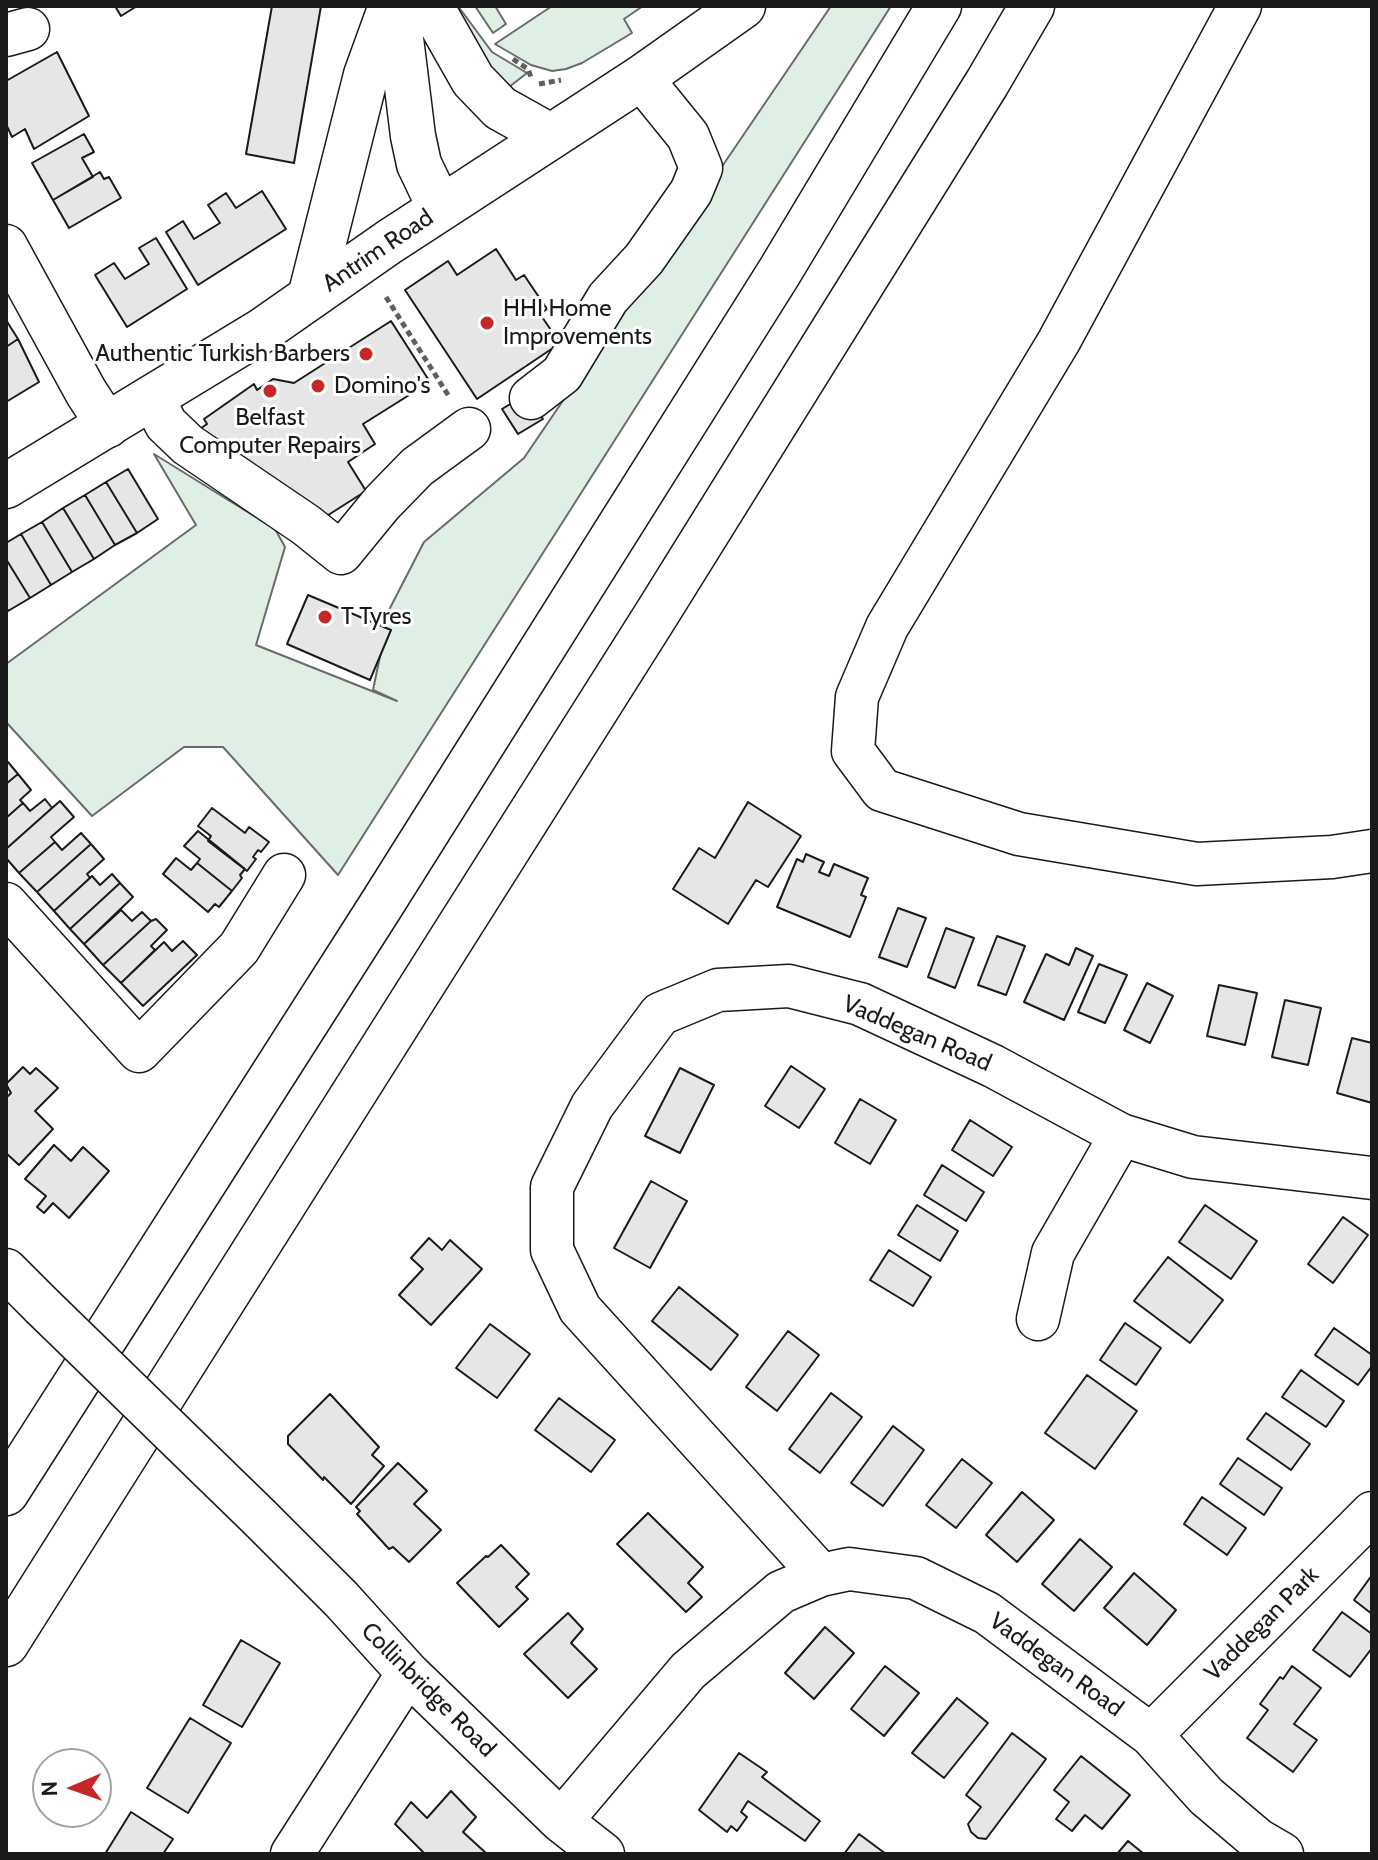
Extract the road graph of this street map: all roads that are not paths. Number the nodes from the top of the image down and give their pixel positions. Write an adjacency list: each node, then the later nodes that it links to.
1 (391, 6): 12 (main road)
2 (397, 6): 10 (main road)
3 (431, 6): 9 (main road)
4 (743, 6): 8 (main road, Antrim Road)
5 (939, 6): 25 (main road)
6 (1032, 6): 28 (main road)
7 (1240, 6): 18 (street)
8 (641, 78): 9 (main road, Antrim Road); 13 (street)
9 (550, 136): 10 (main road, Antrim Road)
10 (440, 208): 12 (main road, Antrim Road)
11 (6, 246): 15 (street)
12 (310, 297): 14 (main road, Antrim Road)
13 (531, 398)
14 (153, 399): 15 (main road, Antrim Road); 16 (street)
15 (108, 426): 17 (main road, Antrim Road)
16 (469, 429)
17 (6, 486)
18 (1372, 851)
19 (284, 875): 20 (street)
20 (6, 904)
21 (1121, 1135): 22 (street, Vaddegan Road); 24 (street); 27 (street, Vaddegan Road)
22 (1372, 1178)
23 (6, 1270): 29 (street, Collinbridge Road, bridge)
24 (1038, 1319)
25 (6, 1493)
26 (1372, 1513): 30 (street, Vaddegan Park)
27 (821, 1575): 30 (street, Vaddegan Road); 31 (street, Vaddegan Road)
28 (6, 1644)
29 (408, 1673): 31 (street, Collinbridge Road); 32 (street)
30 (1151, 1735): 34 (street, Vaddegan Road)
31 (561, 1821): 33 (street, Collinbridge Road)
32 (292, 1854)
33 (603, 1854)
34 (1282, 1854)

